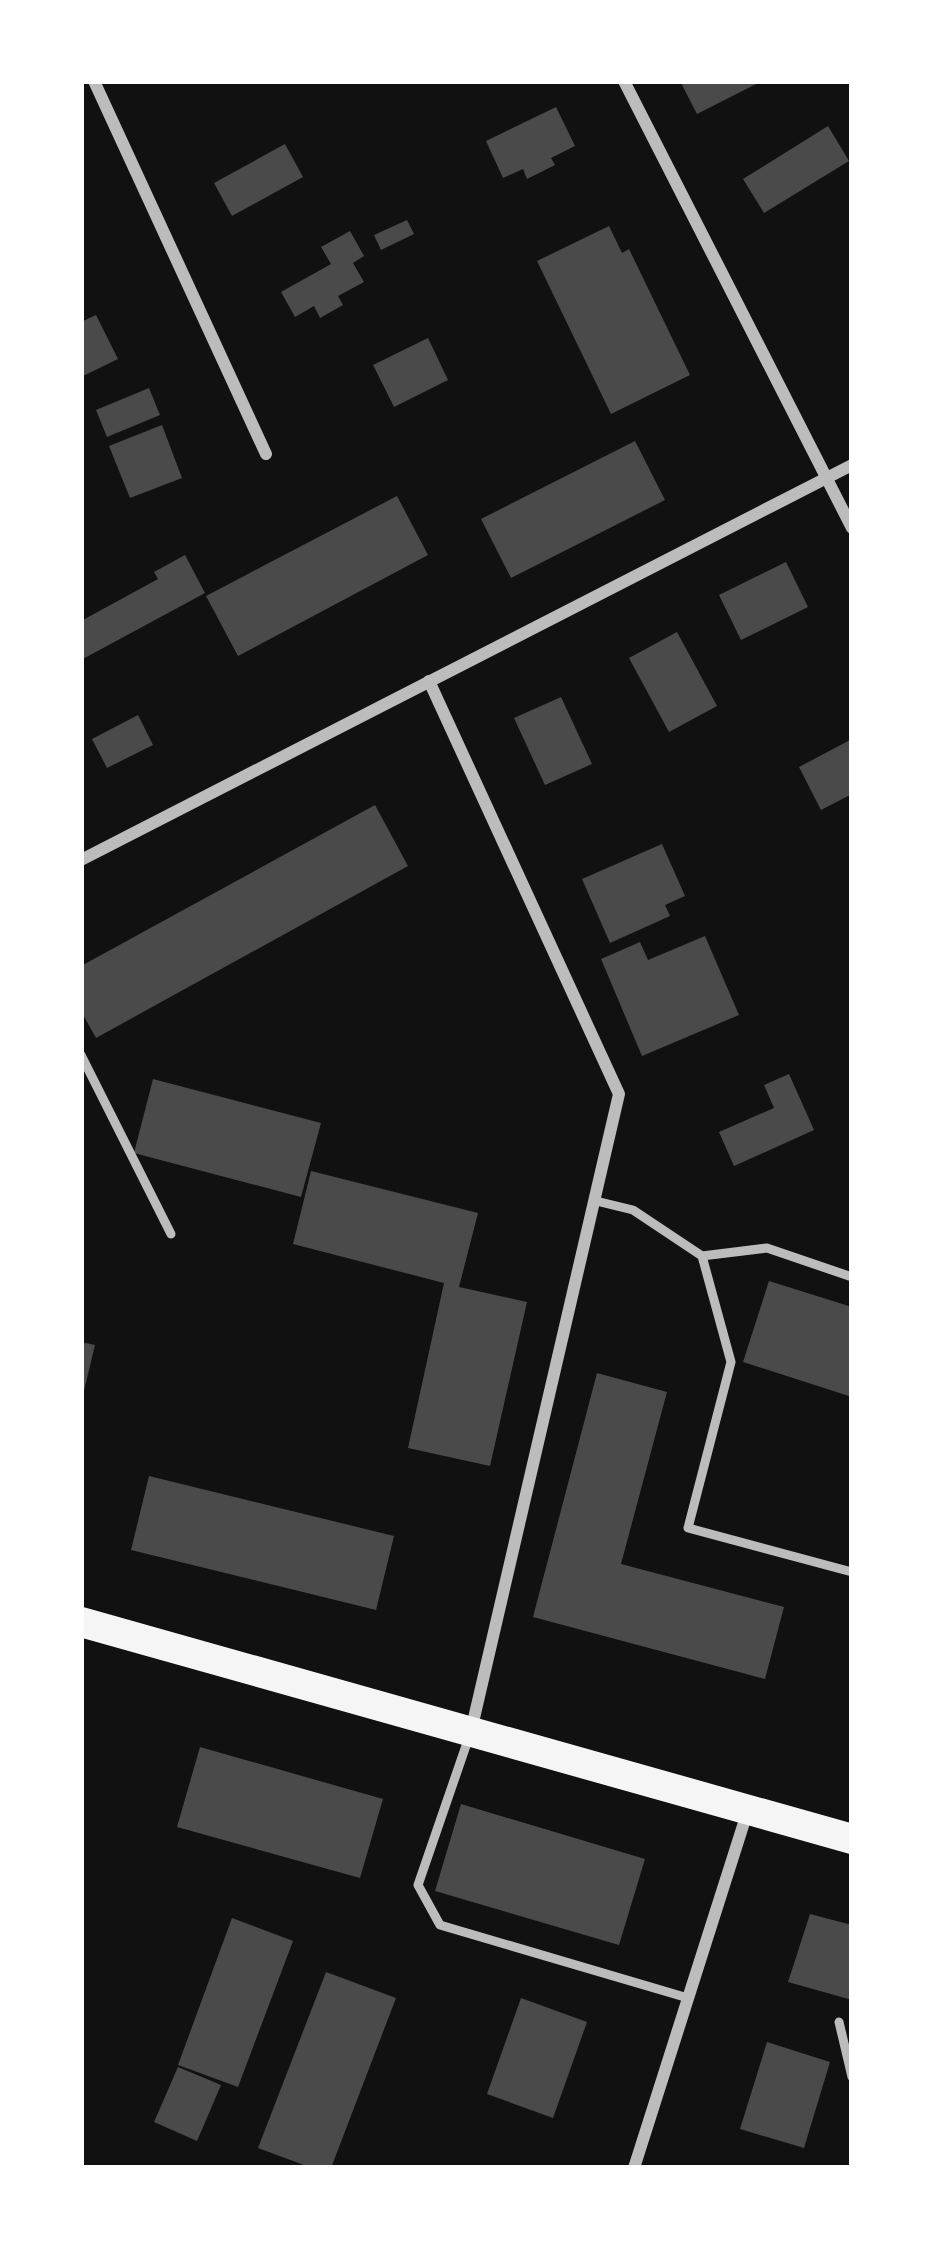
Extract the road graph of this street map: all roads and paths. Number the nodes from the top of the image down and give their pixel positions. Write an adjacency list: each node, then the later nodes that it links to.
1 (94, 81): 3 (street)
2 (624, 81): 5 (street)
3 (266, 454)
4 (852, 465): 5 (street)
5 (826, 479): 6 (street); 7 (street)
6 (852, 528)
7 (430, 681): 8 (street); 10 (street)
8 (81, 860)
9 (81, 1055): 11 (lane)
10 (596, 1201): 12 (lane); 16 (street)
11 (172, 1234)
12 (702, 1256): 13 (lane); 14 (lane)
13 (852, 1277)
14 (852, 1572)
15 (81, 1622): 16 (main road)
16 (471, 1732): 17 (main road); 19 (lane)
17 (748, 1810): 18 (main road); 19 (street)
18 (852, 1839)
19 (688, 1998): 22 (street)
20 (839, 2022): 21 (lane)
21 (852, 2077)
22 (634, 2168)

